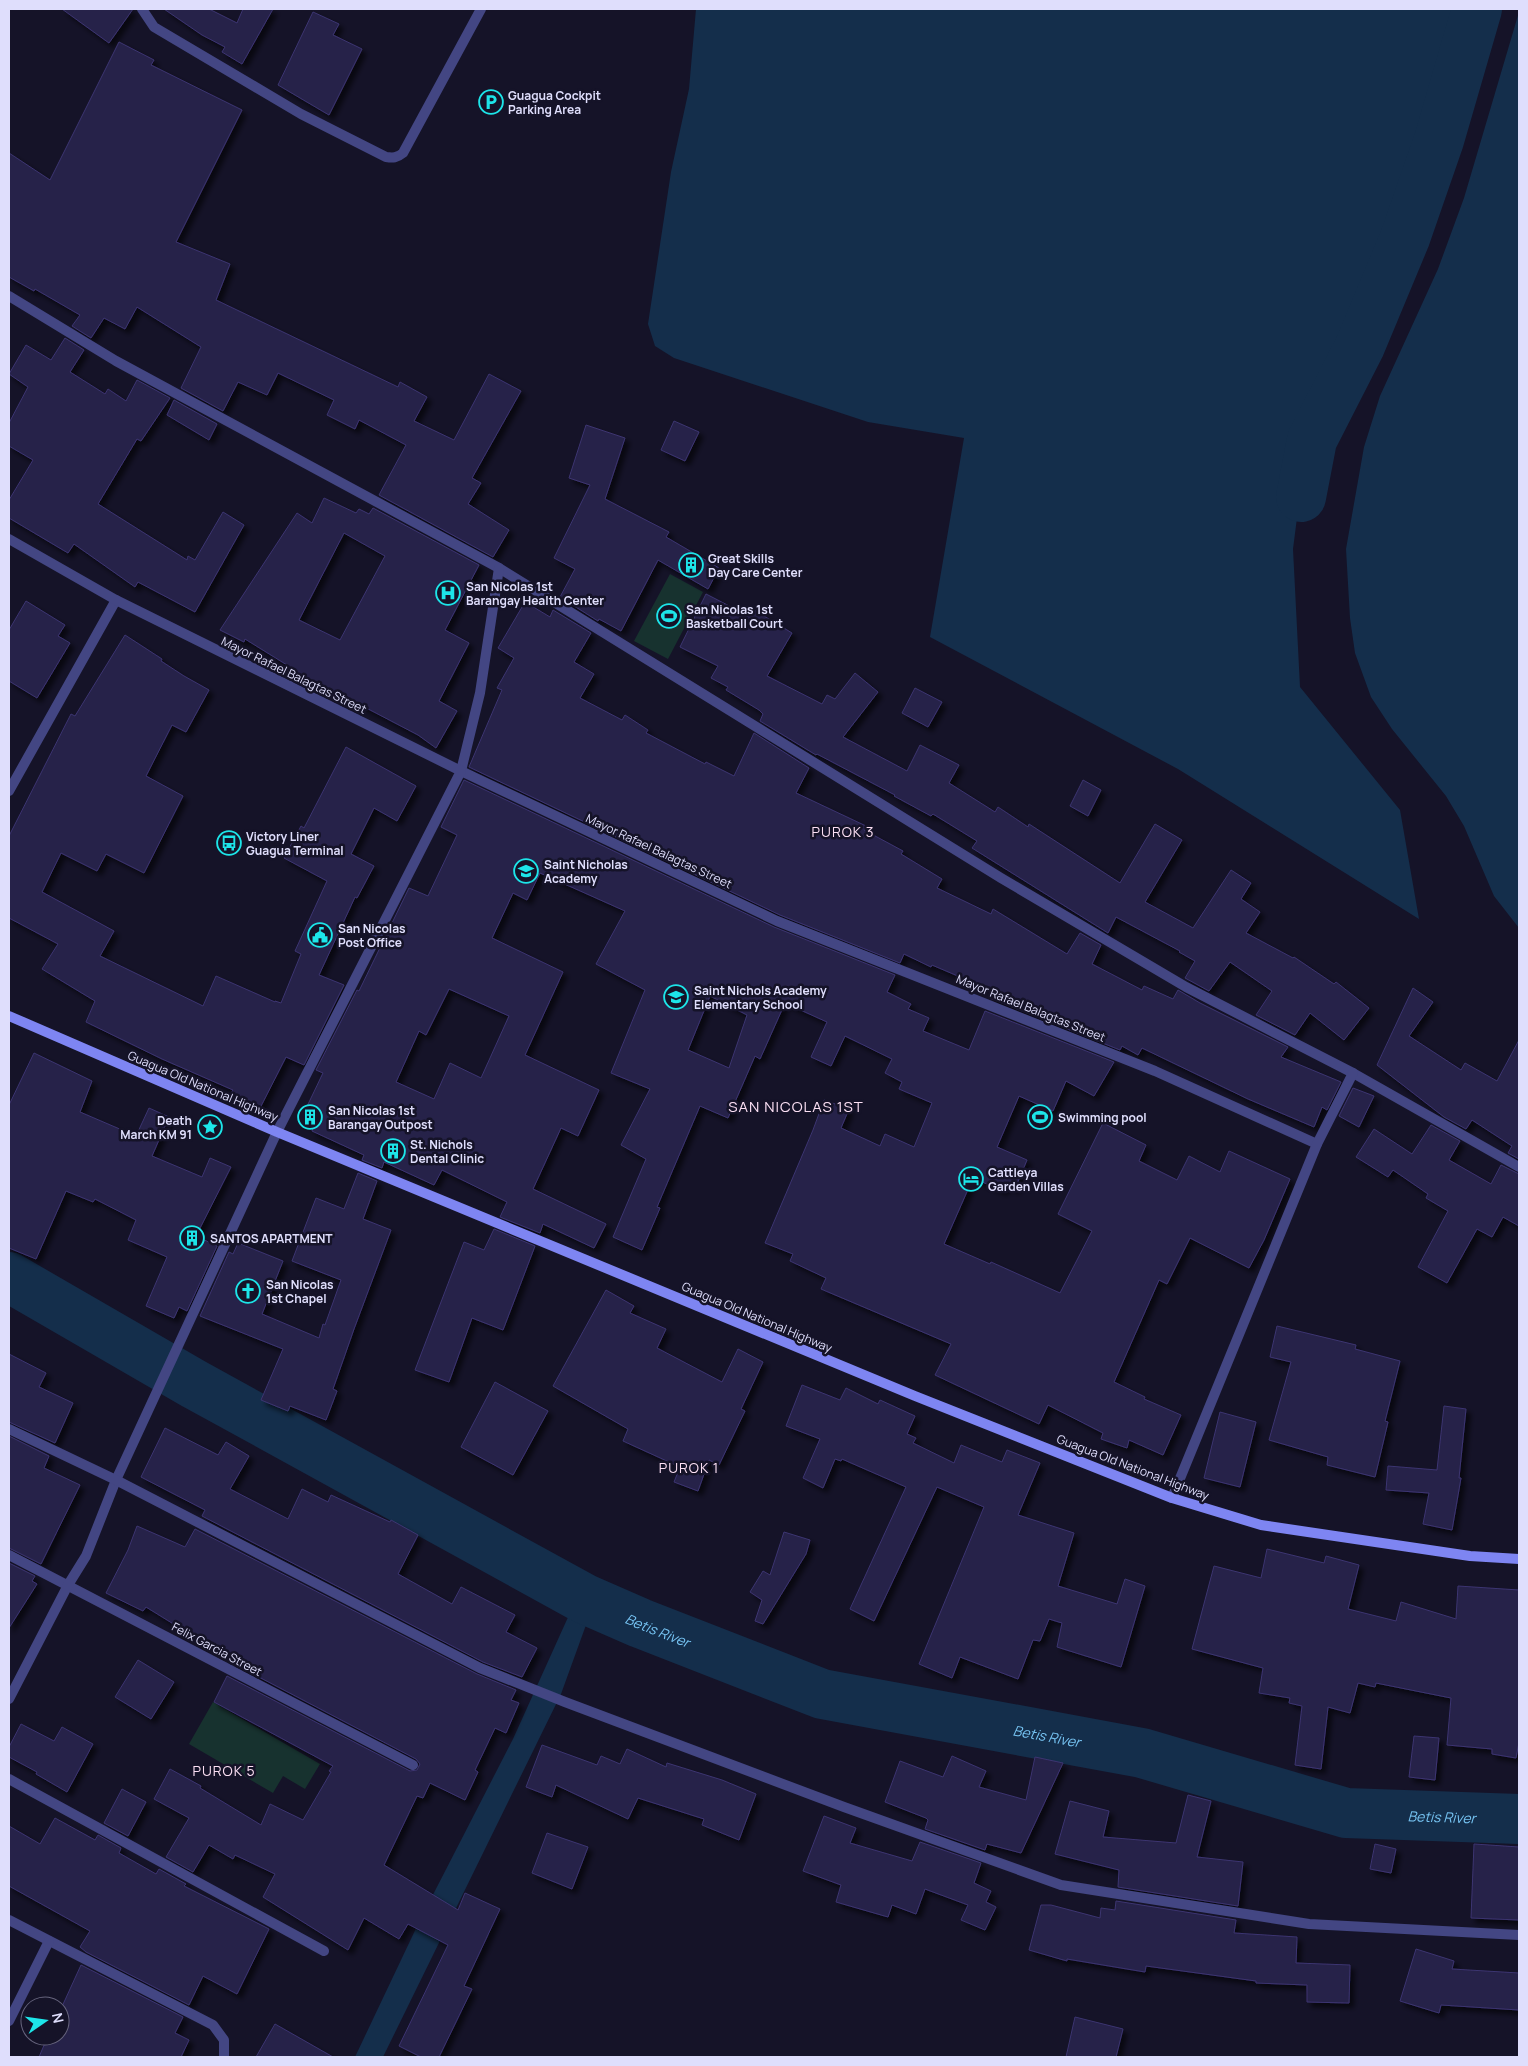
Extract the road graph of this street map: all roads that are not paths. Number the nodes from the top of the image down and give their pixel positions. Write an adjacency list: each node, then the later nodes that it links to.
1 (142, 9): 2 (street)
2 (481, 9)
3 (9, 296): 5 (street)
4 (9, 539): 6 (street, Mayor Rafael Balagtas Street)
5 (499, 568): 7 (street); 10 (street)
6 (116, 600): 7 (street, Mayor Rafael Balagtas Street); 8 (street)
7 (461, 771): 11 (street); 12 (street, Mayor Rafael Balagtas Street)
8 (9, 791)
9 (9, 1016): 11 (main road, Guagua Old National Highway)
10 (1353, 1073): 12 (street); 13 (street)
11 (277, 1132): 15 (street); 16 (main road, Guagua Old National Highway)
12 (1317, 1144): 16 (street)
13 (1519, 1167)
14 (9, 1429): 15 (street)
15 (116, 1480): 19 (street); 24 (street)
16 (1172, 1498): 18 (main road, Guagua Old National Highway)
17 (9, 1555): 19 (street, Felix Garcia Street)
18 (1519, 1559)
19 (68, 1585): 20 (street); 21 (street, Felix Garcia Street)
20 (9, 1699)
21 (413, 1765)
22 (9, 1779): 26 (street)
23 (9, 1920): 25 (street)
24 (1519, 1935)
25 (49, 1941): 27 (street); 28 (street)
26 (324, 1951)
27 (9, 2021)
28 (224, 2057)

